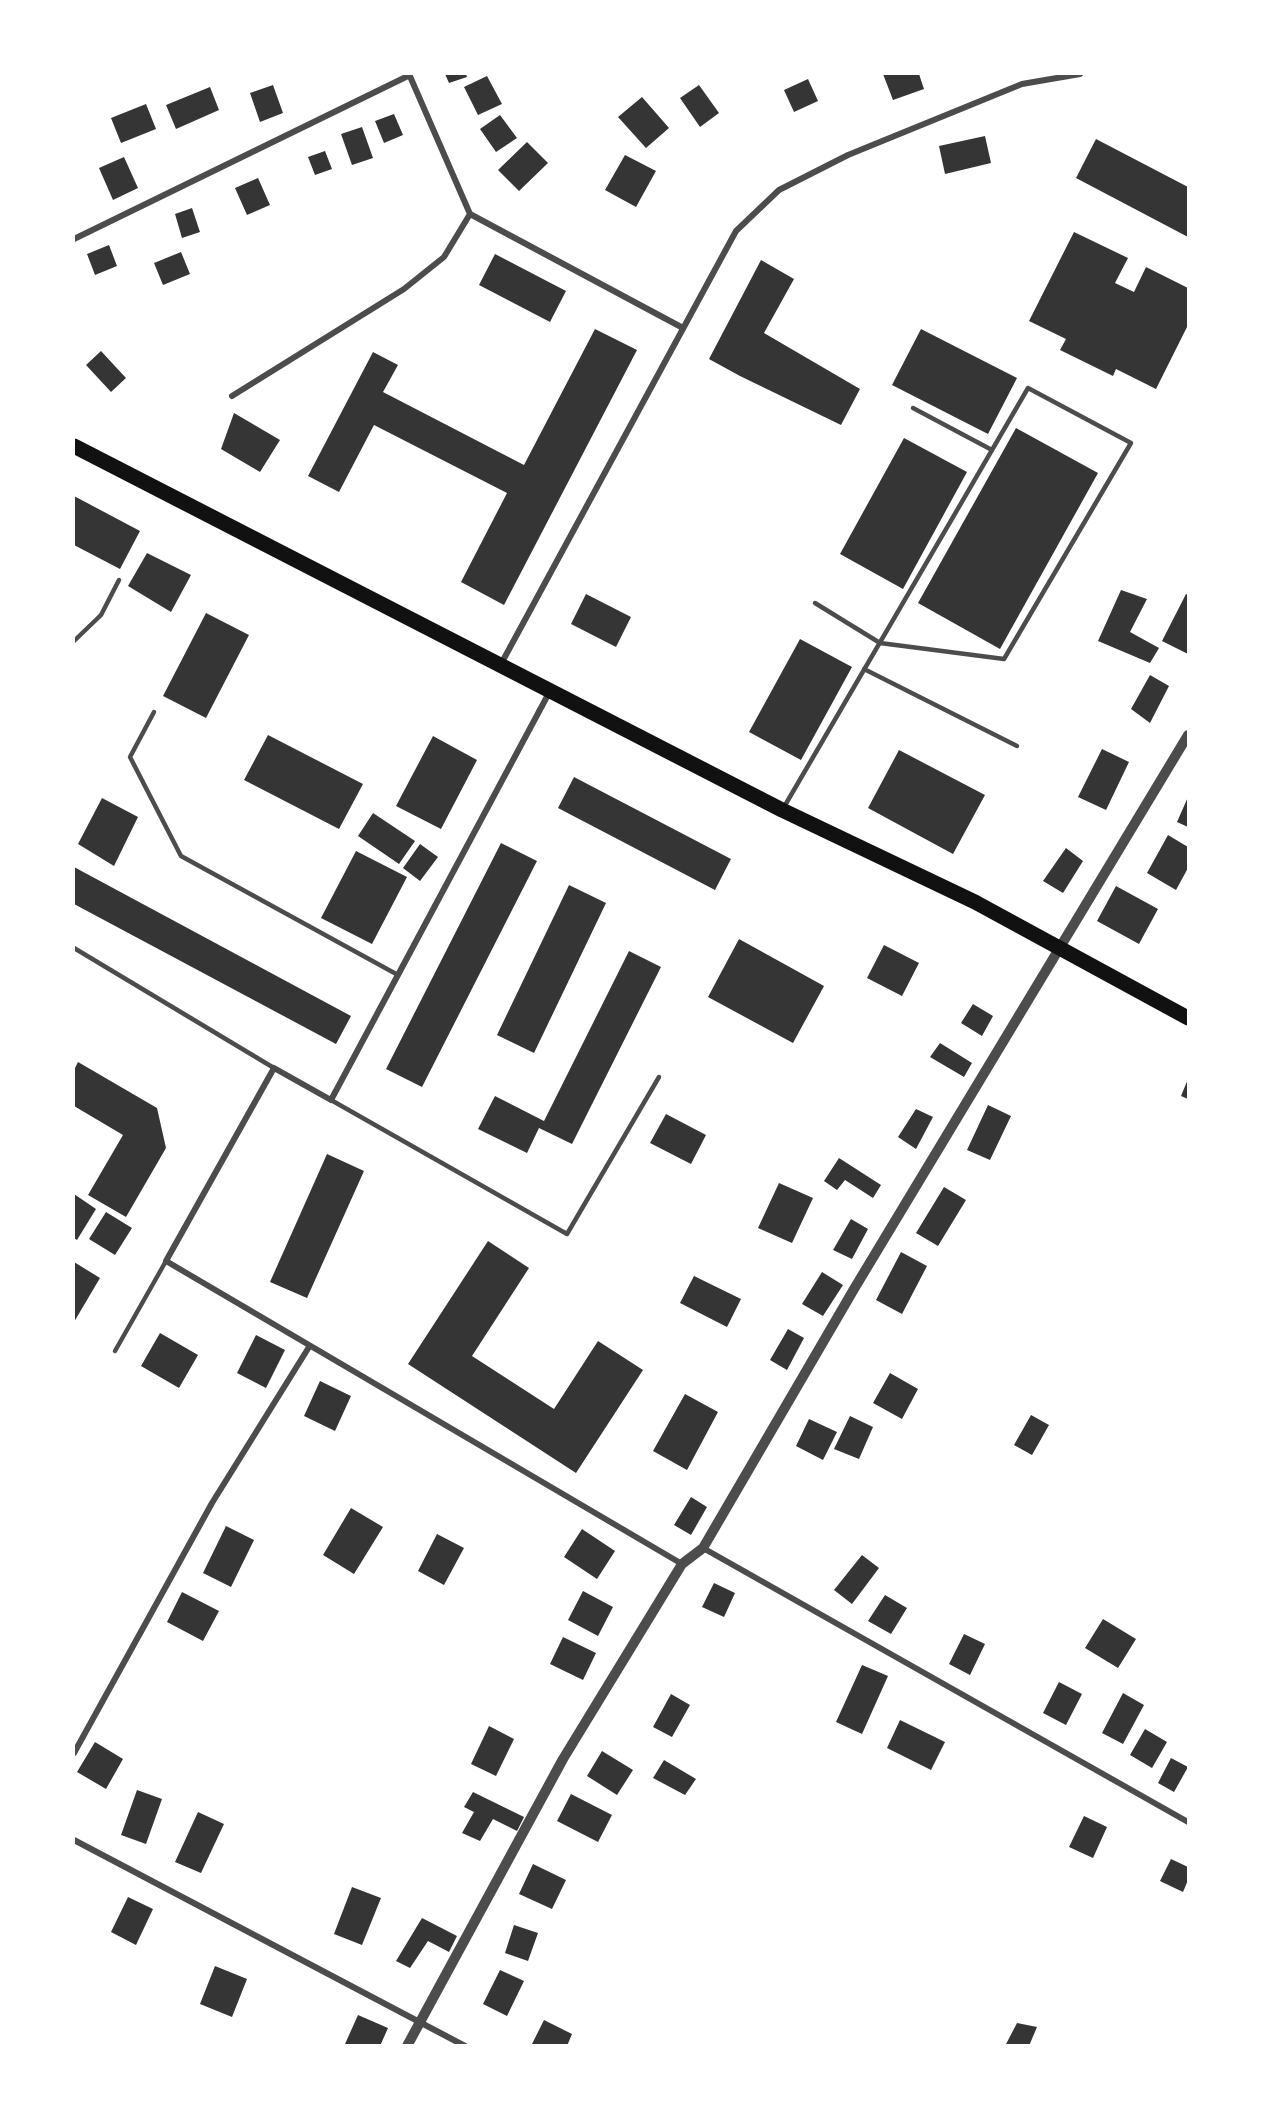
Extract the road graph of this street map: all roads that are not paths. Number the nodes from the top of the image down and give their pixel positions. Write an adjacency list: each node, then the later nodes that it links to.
1 (410, 74): 3 (street); 4 (street)
2 (1080, 74): 5 (street)
3 (470, 214): 5 (street); 6 (street)
4 (74, 238)
5 (683, 328): 14 (street)
6 (232, 396)
7 (913, 408): 9 (lane)
8 (74, 446): 14 (main road)
9 (992, 450): 13 (lane); 13 (lane)
10 (119, 580): 12 (lane)
11 (815, 603): 13 (lane)
12 (74, 640)
13 (880, 643): 15 (lane)
14 (500, 665): 16 (main road)
15 (864, 669): 19 (lane); 20 (lane)
16 (550, 690): 20 (main road); 23 (street)
17 (154, 712): 23 (lane)
18 (1188, 735): 21 (street)
19 (1017, 746)
20 (782, 810): 21 (main road)
21 (1061, 947): 24 (main road); 31 (street)
22 (74, 948): 25 (lane)
23 (398, 975): 27 (street)
24 (1188, 1018)
25 (273, 1068): 27 (street); 28 (street)
26 (659, 1077): 27 (lane)
27 (331, 1100)
28 (166, 1262): 29 (street); 30 (lane)
29 (309, 1347): 32 (street); 33 (street)
30 (115, 1351)
31 (703, 1548): 32 (street); 34 (street)
32 (682, 1564): 36 (street)
33 (74, 1753)
34 (1188, 1822)
35 (74, 1840): 36 (street)
36 (420, 2020): 37 (street); 38 (street)
37 (406, 2046)
38 (465, 2046)

